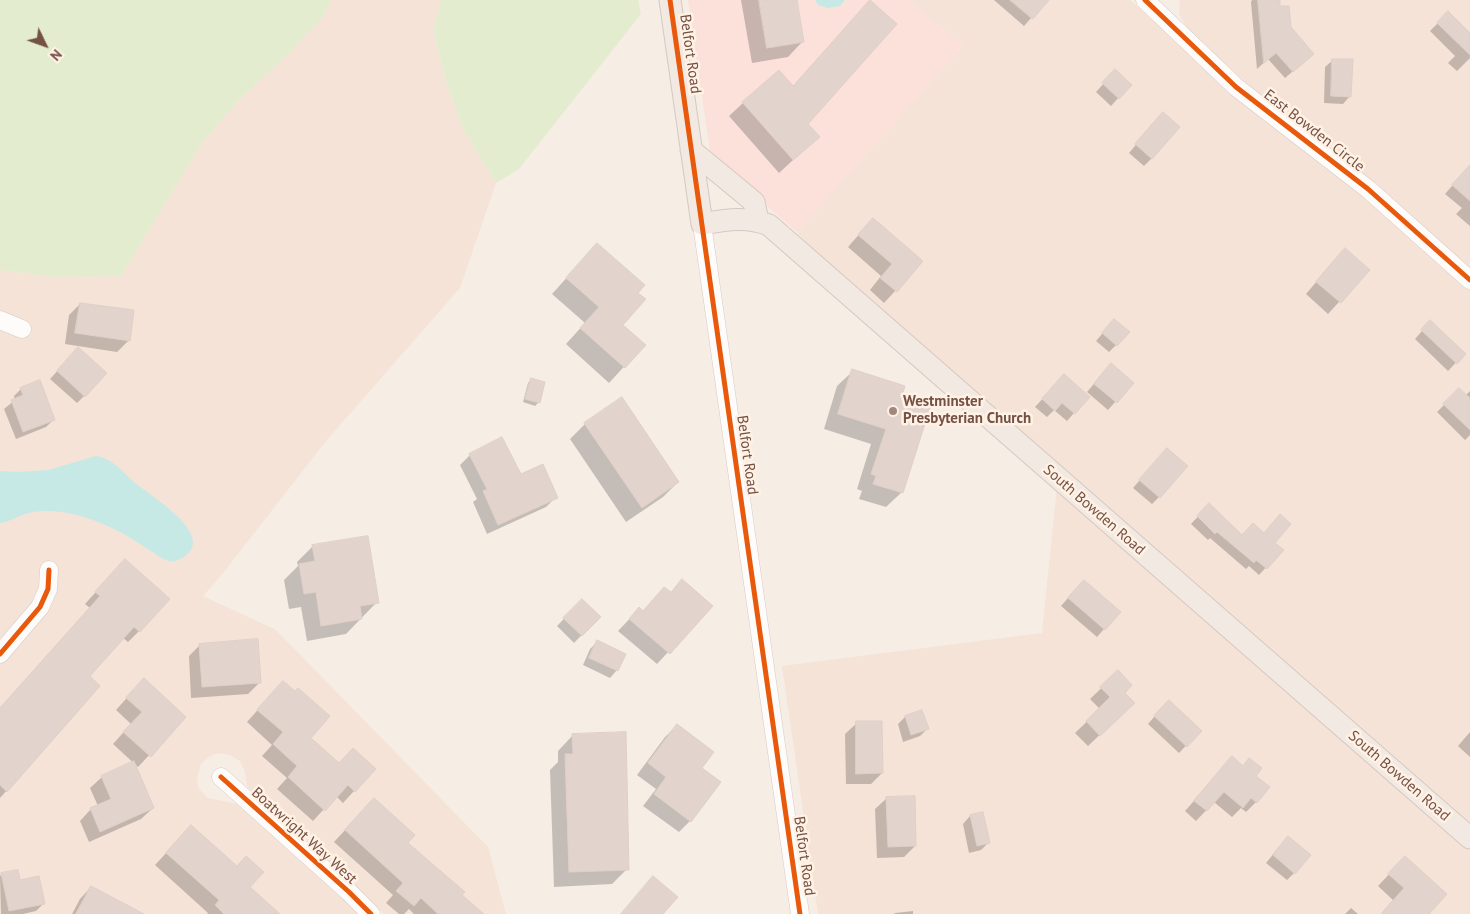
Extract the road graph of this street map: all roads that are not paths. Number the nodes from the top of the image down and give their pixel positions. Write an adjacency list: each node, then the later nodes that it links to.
1 (670, 0): 3 (main road, Belfort Road)
2 (1144, 0): 6 (street, East Bowden Circle)
3 (692, 150): 4 (main road); 5 (main road, Belfort Road)
4 (758, 221): 5 (main road, South Bowden Road); 12 (main road, South Bowden Road)
5 (702, 224): 14 (street, Belfort Road)
6 (1470, 280)
7 (0, 320): 8 (street)
8 (22, 330)
9 (49, 570): 10 (street)
10 (0, 654)
11 (220, 778): 13 (street, Boatwright Way West)
12 (1470, 838)
13 (371, 914)
14 (800, 914)

